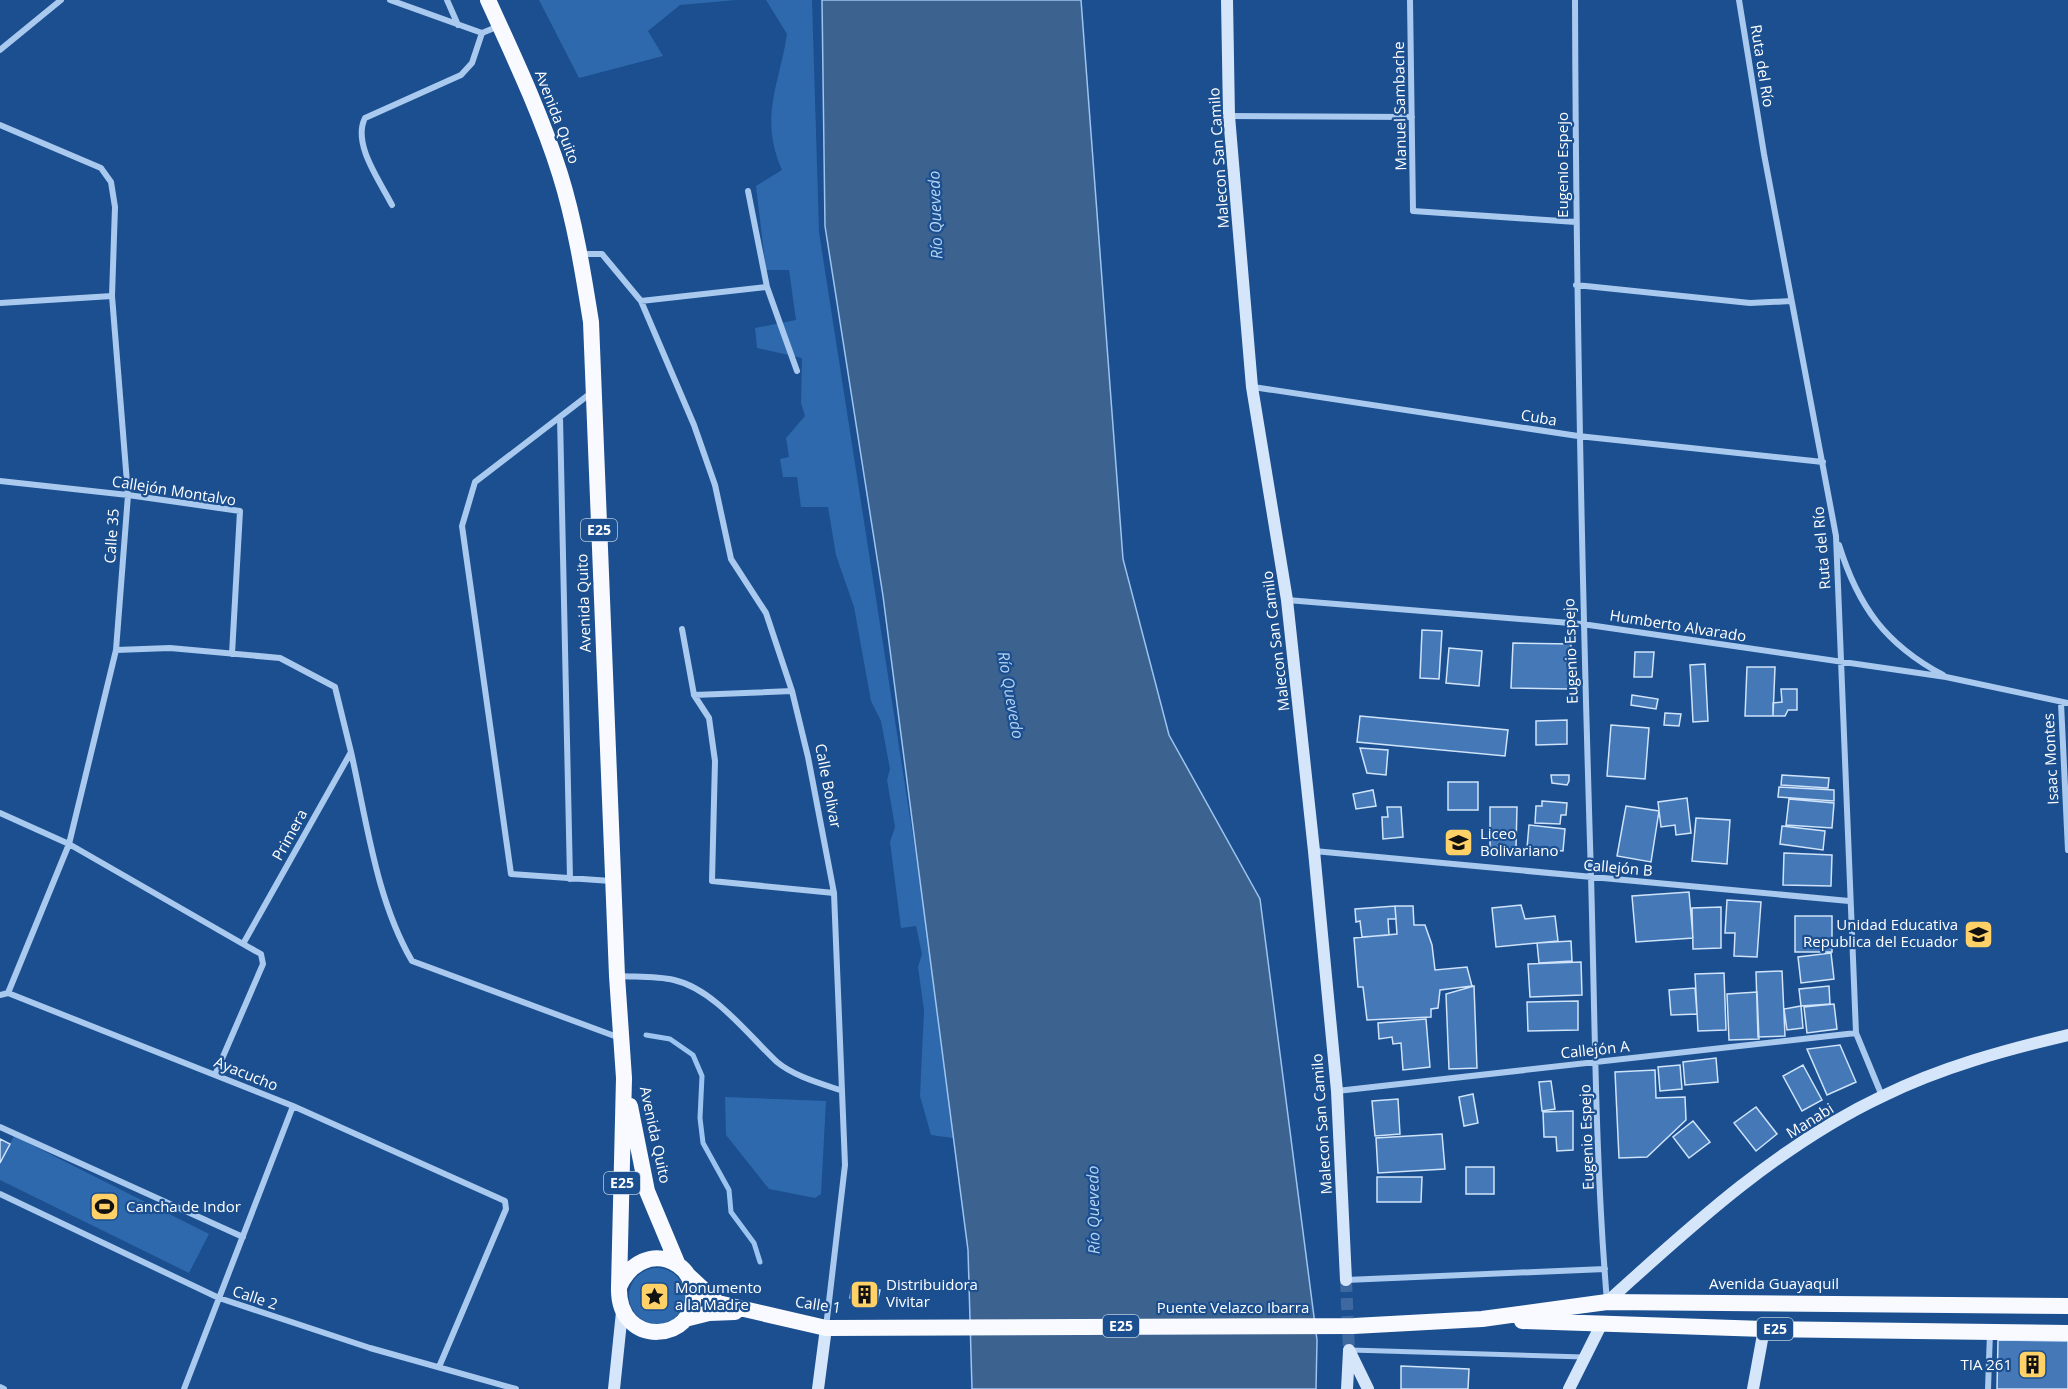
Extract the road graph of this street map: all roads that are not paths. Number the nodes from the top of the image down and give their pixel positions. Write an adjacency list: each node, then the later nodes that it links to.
1 (62, 0): 12 (street)
2 (390, 0): 9 (street)
3 (447, 0): 9 (street)
4 (488, 0): 10 (highway, Avenida Quito / E25)
5 (1227, 0): 13 (main road, Malecon San Camilo)
6 (1410, 0): 14 (street, Manuel Sambache)
7 (1575, 0): 18 (street, Eugenio Espejo)
8 (1739, 0): 23 (street, Ruta del Río)
9 (458, 25): 11 (street)
10 (500, 26): 11 (street); 19 (highway, Avenida Quito / E25)
11 (482, 33): 17 (street)
12 (0, 50)
13 (1229, 116): 14 (street); 27 (main road, Malecon San Camilo)
14 (1412, 117): 18 (street, Manuel Sambache)
15 (0, 125): 22 (street, Calle 35)
16 (748, 191): 21 (street)
17 (392, 205)
18 (1575, 222): 20 (street, Eugenio Espejo)
19 (581, 254): 24 (street, Calle Bolivar); 28 (highway, Avenida Quito / E25)
20 (1576, 285): 23 (street); 30 (street, Eugenio Espejo)
21 (767, 287): 24 (street); 26 (street)
22 (112, 296): 25 (street); 33 (street, Calle 35)
23 (1791, 301): 31 (street, Ruta del Río)
24 (641, 302): 42 (street, Calle Bolivar)
25 (0, 303)
26 (797, 371)
27 (1252, 387): 30 (street, Cuba); 35 (main road, Malecon San Camilo)
28 (594, 391): 29 (street); 52 (highway, Avenida Quito / E25)
29 (560, 417): 51 (street); 51 (street)
30 (1578, 436): 31 (street, Cuba); 36 (street, Eugenio Espejo)
31 (1823, 462): 34 (street, Ruta del Río)
32 (0, 481): 33 (street, Callejón Montalvo)
33 (128, 495): 38 (street, Calle 35); 39 (street, Callejón Montalvo)
34 (1836, 536): 40 (street, Ruta del Río); 41 (street)
35 (1287, 600): 36 (street, Humberto Alvarado); 49 (main road, Malecon San Camilo)
36 (1582, 624): 40 (street, Humberto Alvarado); 50 (street, Eugenio Espejo)
37 (682, 629): 43 (street)
38 (116, 651): 39 (street); 47 (street, Calle 35)
39 (232, 654): 45 (street)
40 (1841, 663): 41 (street, Humberto Alvarado); 54 (street, Ruta del Río)
41 (1946, 677): 44 (street, Humberto Alvarado)
42 (792, 691): 43 (street); 53 (street, Calle Bolivar)
43 (693, 695): 53 (street)
44 (2064, 703): 48 (street, Isaac Montes)
45 (351, 752): 55 (street, Primera); 61 (street)
46 (0, 813): 47 (street)
47 (69, 844): 55 (street); 57 (street, Calle 35)
48 (2068, 850)
49 (1314, 851): 50 (street, Callejón B); 66 (main road, Malecon San Camilo)
50 (1591, 877): 54 (street, Callejón B); 62 (street, Eugenio Espejo)
51 (570, 879): 52 (street)
52 (614, 881): 56 (highway, Avenida Quito / E25)
53 (834, 893): 65 (street, Calle Bolivar)
54 (1849, 901): 59 (street, Ruta del Río)
55 (243, 944): 63 (street)
56 (617, 976): 61 (highway, Avenida Quito / E25); 65 (street)
57 (8, 993): 58 (street); 63 (street, Ayacucho)
58 (0, 994)
59 (1856, 1033): 62 (street, Callejón A); 67 (street, Ruta del Río)
60 (2068, 1035): 67 (main road, Manabi)
61 (622, 1039): 64 (highway, Avenida Quito / E25)
62 (1596, 1062): 66 (street, Callejón A); 72 (street, Eugenio Espejo)
63 (215, 1075): 68 (street, Ayacucho)
64 (624, 1078): 73 (highway, Avenida Quito / E25); 75 (highway, Avenida Quito / E25)
65 (840, 1090): 86 (street, Calle Bolivar)
66 (1337, 1091): 74 (main road, Malecon San Camilo)
67 (1882, 1096): 77 (main road, Manabi)
68 (293, 1106): 71 (street, Ayacucho); 92 (street)
69 (0, 1127): 71 (street)
70 (0, 1194): 76 (street, Calle 2)
71 (243, 1237): 76 (street, Ayacucho)
72 (1605, 1269): 74 (street); 77 (street, Eugenio Espejo)
73 (683, 1270): 75 (highway); 79 (highway, Calle 1 / E25); 81 (highway, E25)
74 (1346, 1280)
75 (619, 1287): 80 (highway, E25)
76 (219, 1298): 92 (street, Calle 2); 95 (street, Ayacucho)
77 (1607, 1302): 78 (highway, Avenida Guayaquil / E25); 82 (highway, Avenida Guayaquil / E25)
78 (2068, 1306)
79 (754, 1311): 81 (highway, Calle 1 / E25); 86 (highway, Calle 1 / E25)
80 (622, 1312): 81 (highway, E25); 97 (main road)
81 (685, 1319)
82 (1482, 1319): 83 (highway, Avenida Guayaquil / E25); 84 (highway, Avenida Guayaquil / E25)
83 (1407, 1324): 85 (highway, Puente Velazco Ibarra / E25)
84 (1601, 1325): 87 (highway, Avenida Guayaquil / E25); 91 (main road)
85 (915, 1326): 86 (highway, Calle 1 / E25)
86 (826, 1328): 98 (main road, Calle Bolivar)
87 (1764, 1329): 88 (highway, Avenida Guayaquil / E25); 102 (main road)
88 (1990, 1331): 89 (highway, Avenida Guayaquil / E25); 103 (street)
89 (2068, 1333)
90 (1349, 1350): 91 (street); 99 (main road); 100 (main road)
91 (1585, 1357): 101 (main road)
92 (439, 1367): 96 (street, Calle 2)
93 (0, 1387): 94 (street)
94 (4, 1389)
95 (184, 1389)
96 (516, 1389)
97 (614, 1389)
98 (818, 1389)
99 (1347, 1389)
100 (1368, 1389)
101 (1569, 1389)
102 (1753, 1389)
103 (1988, 1389)

